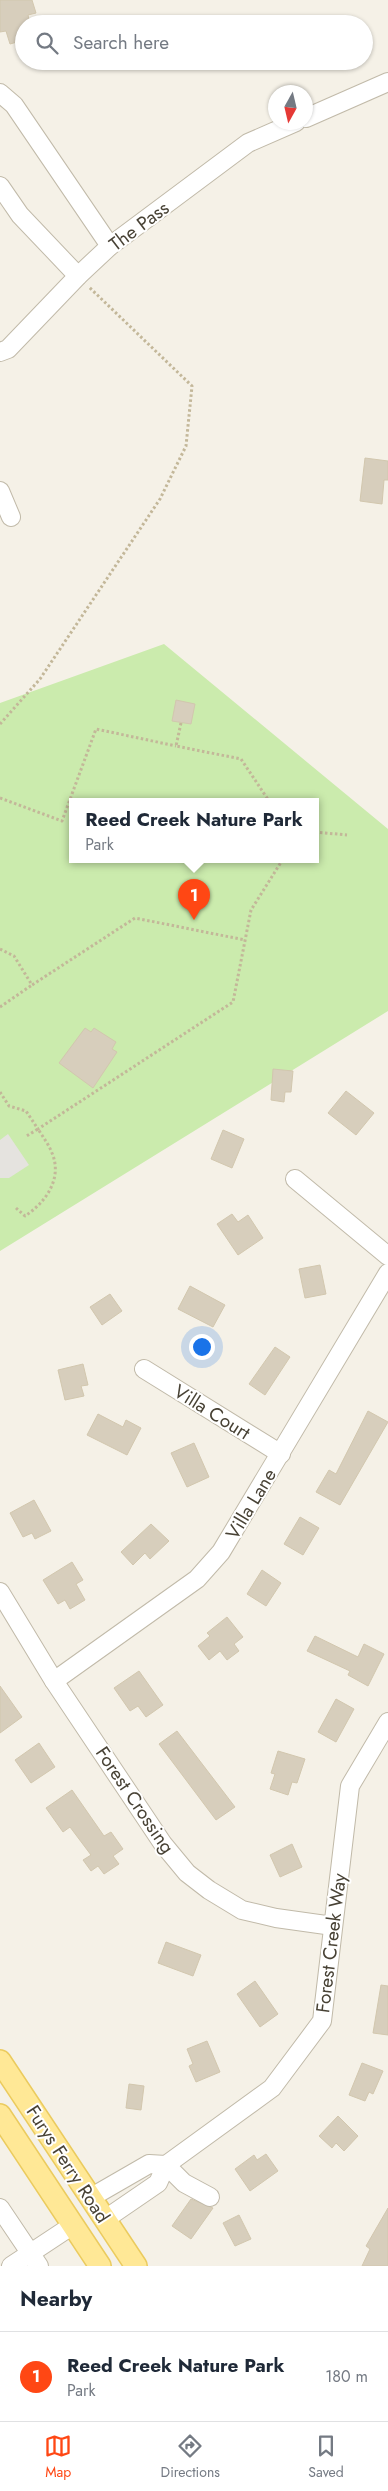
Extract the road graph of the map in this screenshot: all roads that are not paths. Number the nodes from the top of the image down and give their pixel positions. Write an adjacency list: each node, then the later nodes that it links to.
1 (388, 82): 3 (street)
2 (0, 93): 6 (street)
3 (313, 115)
4 (278, 130): 6 (street, The Pass)
5 (0, 186): 7 (street)
6 (110, 246): 7 (street, The Pass)
7 (78, 276): 8 (street, The Pass)
8 (0, 352)
9 (0, 491): 10 (street)
10 (11, 517)
11 (295, 1179): 12 (street)
12 (388, 1256)
13 (388, 1273): 15 (street, Villa Lane)
14 (144, 1369): 15 (street, Villa Court)
15 (281, 1454): 17 (street, Villa Lane)
16 (0, 1592): 17 (street, Forest Crossing)
17 (54, 1681): 19 (street, Forest Crossing)
18 (388, 1722): 19 (street, Forest Creek Way)
19 (333, 1926): 22 (street, Forest Creek Way)
20 (0, 2061): 24 (main road, Furys Ferry Road)
21 (0, 2115): 27 (main road, Furys Ferry Road)
22 (166, 2165): 23 (street); 24 (street, Forest Creek Way); 26 (street, Forest Creek Way)
23 (210, 2197)
24 (90, 2198): 26 (main road, Furys Ferry Road)
25 (0, 2208): 28 (street)
26 (104, 2220): 31 (main road, Furys Ferry Road)
27 (73, 2225): 28 (street); 30 (main road, Furys Ferry Road)
28 (35, 2260): 29 (street)
29 (11, 2266)
30 (100, 2266)
31 (136, 2266)

